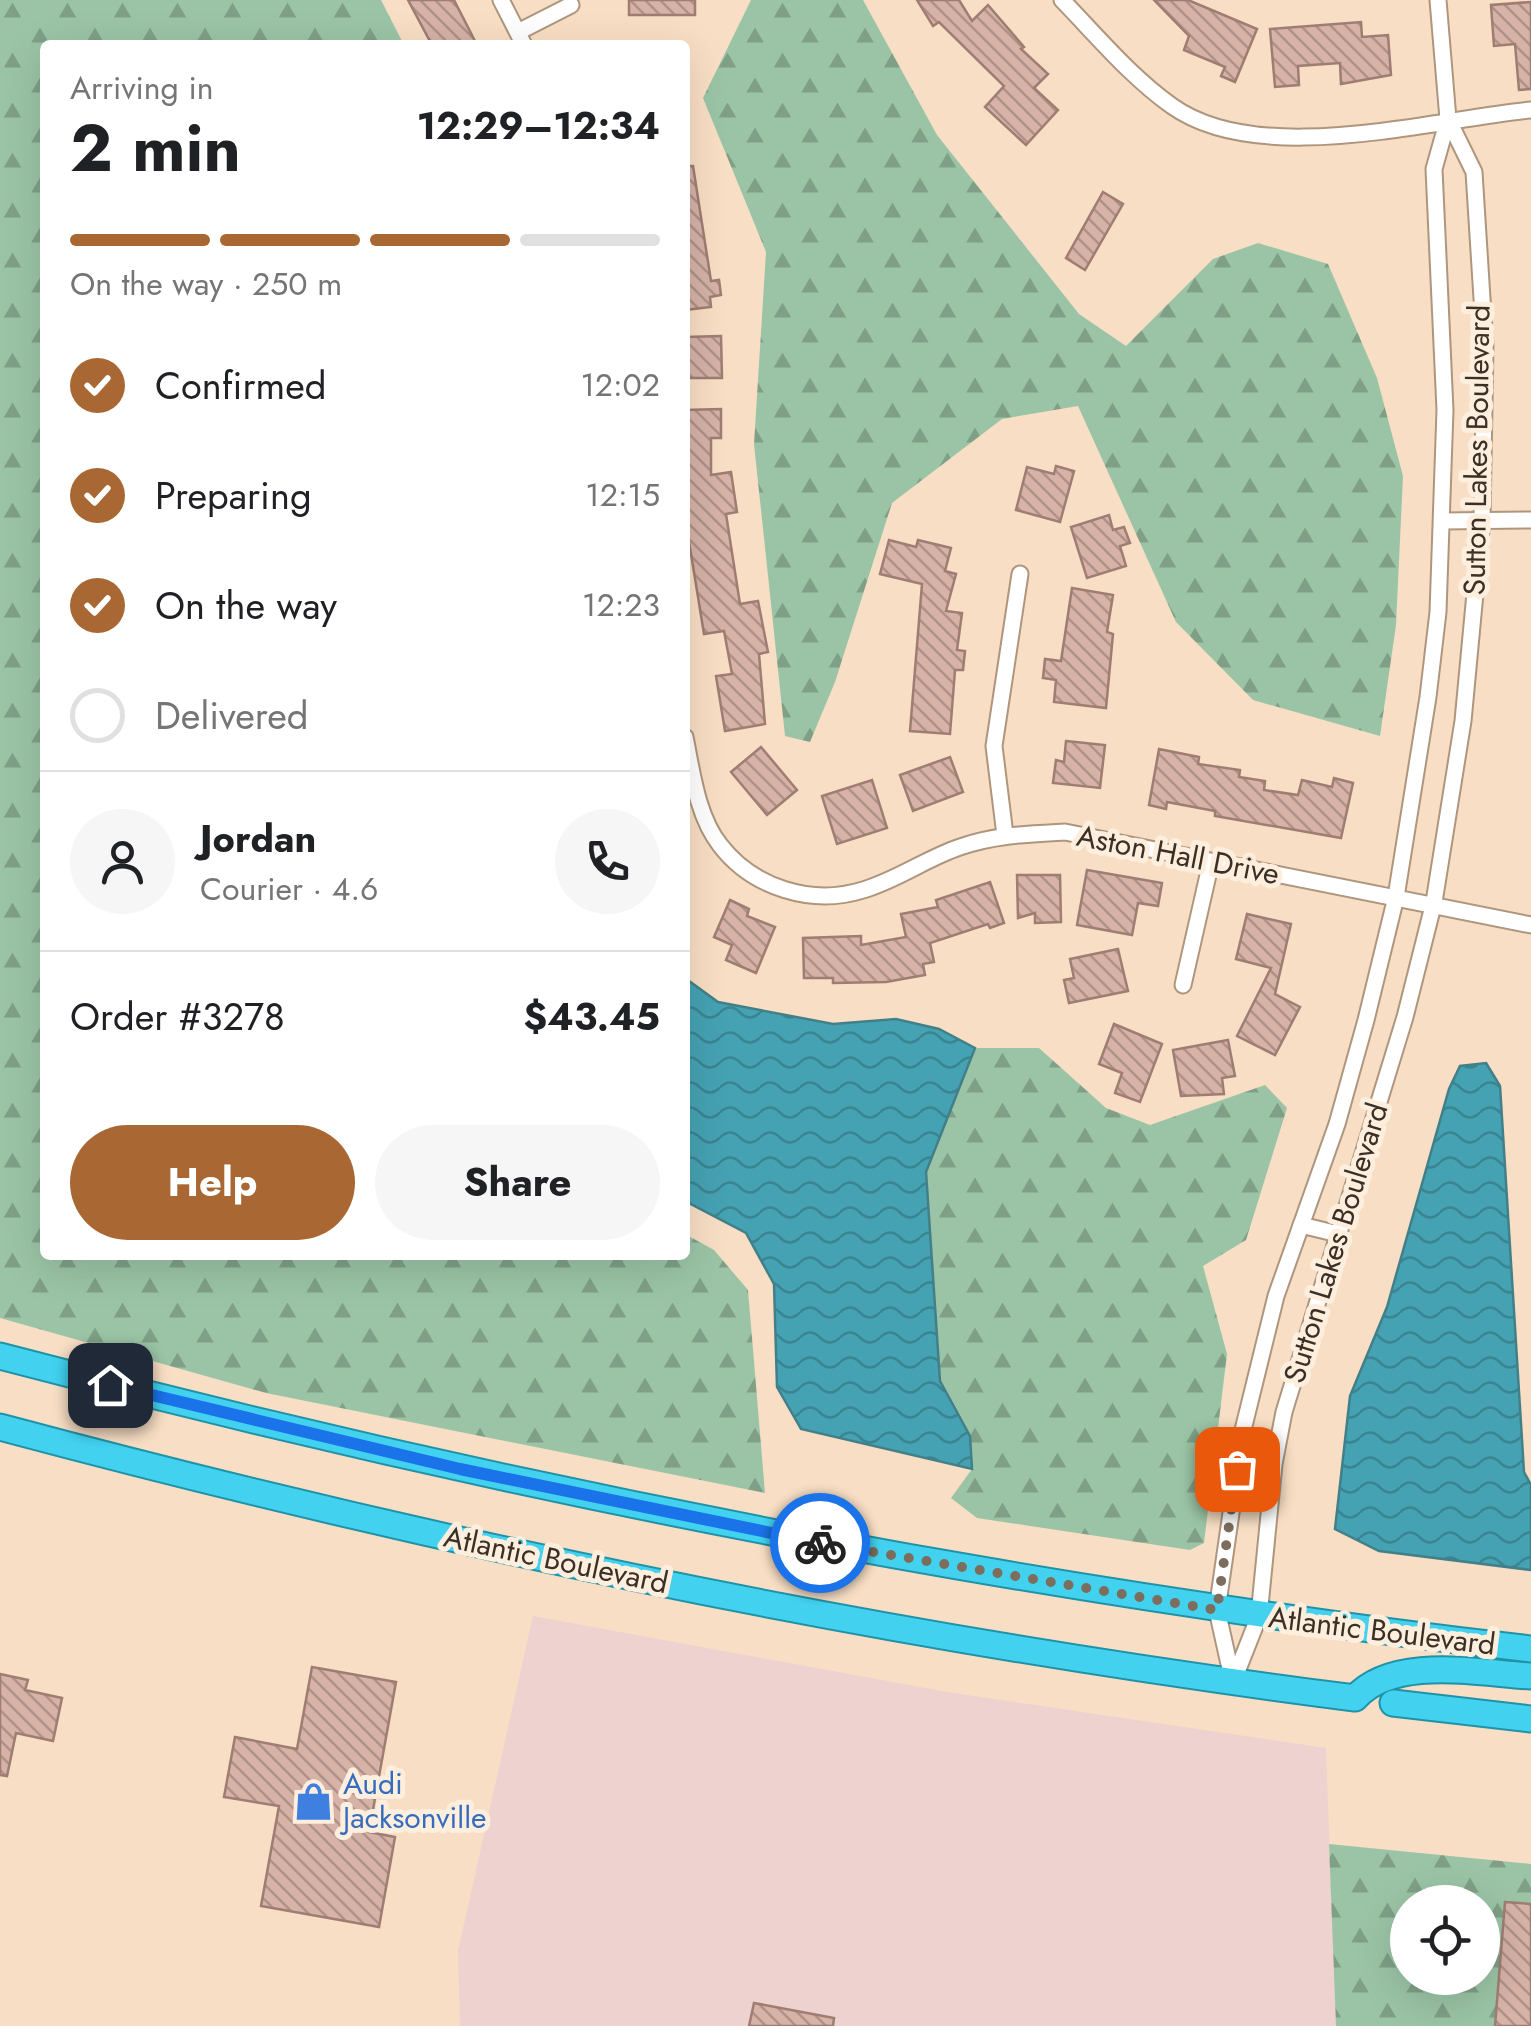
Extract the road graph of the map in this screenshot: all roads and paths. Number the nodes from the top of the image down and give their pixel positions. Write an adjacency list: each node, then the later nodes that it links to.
1 (501, 0): 5 (street)
2 (1062, 0): 7 (street)
3 (1438, 0): 7 (street, Sutton Lakes Boulevard)
4 (571, 5): 5 (street)
5 (521, 38)
6 (1531, 110): 7 (street)
7 (1448, 118): 8 (street, Sutton Lakes Boulevard); 9 (street, Sutton Lakes Boulevard)
8 (1482, 518): 9 (street); 10 (street); 16 (street, Sutton Lakes Boulevard)
9 (1443, 520): 15 (street, Sutton Lakes Boulevard)
10 (1531, 520)
11 (1020, 574): 13 (street)
12 (690, 762): 13 (street, Aston Hall Drive)
13 (1004, 835): 14 (street, Aston Hall Drive)
14 (1211, 862): 15 (street, Aston Hall Drive); 18 (street)
15 (1396, 897): 16 (street, Aston Hall Drive); 19 (street, Sutton Lakes Boulevard)
16 (1434, 902): 17 (street, Aston Hall Drive); 20 (street, Sutton Lakes Boulevard)
17 (1531, 925)
18 (1183, 985)
19 (1301, 1225): 20 (street); 23 (street, Sutton Lakes Boulevard)
20 (1338, 1234): 24 (street, Sutton Lakes Boulevard)
21 (0, 1356): 23 (highway, Atlantic Boulevard)
22 (0, 1427): 27 (highway, Atlantic Boulevard)
23 (1217, 1610): 24 (highway, Atlantic Boulevard); 27 (street, Sutton Lakes Boulevard)
24 (1259, 1616): 25 (highway, Atlantic Boulevard); 27 (street, Sutton Lakes Boulevard)
25 (1531, 1650)
26 (1531, 1676): 27 (highway, Atlantic Boulevard)
27 (1233, 1682)
28 (1393, 1702): 29 (highway)
29 (1531, 1719)

